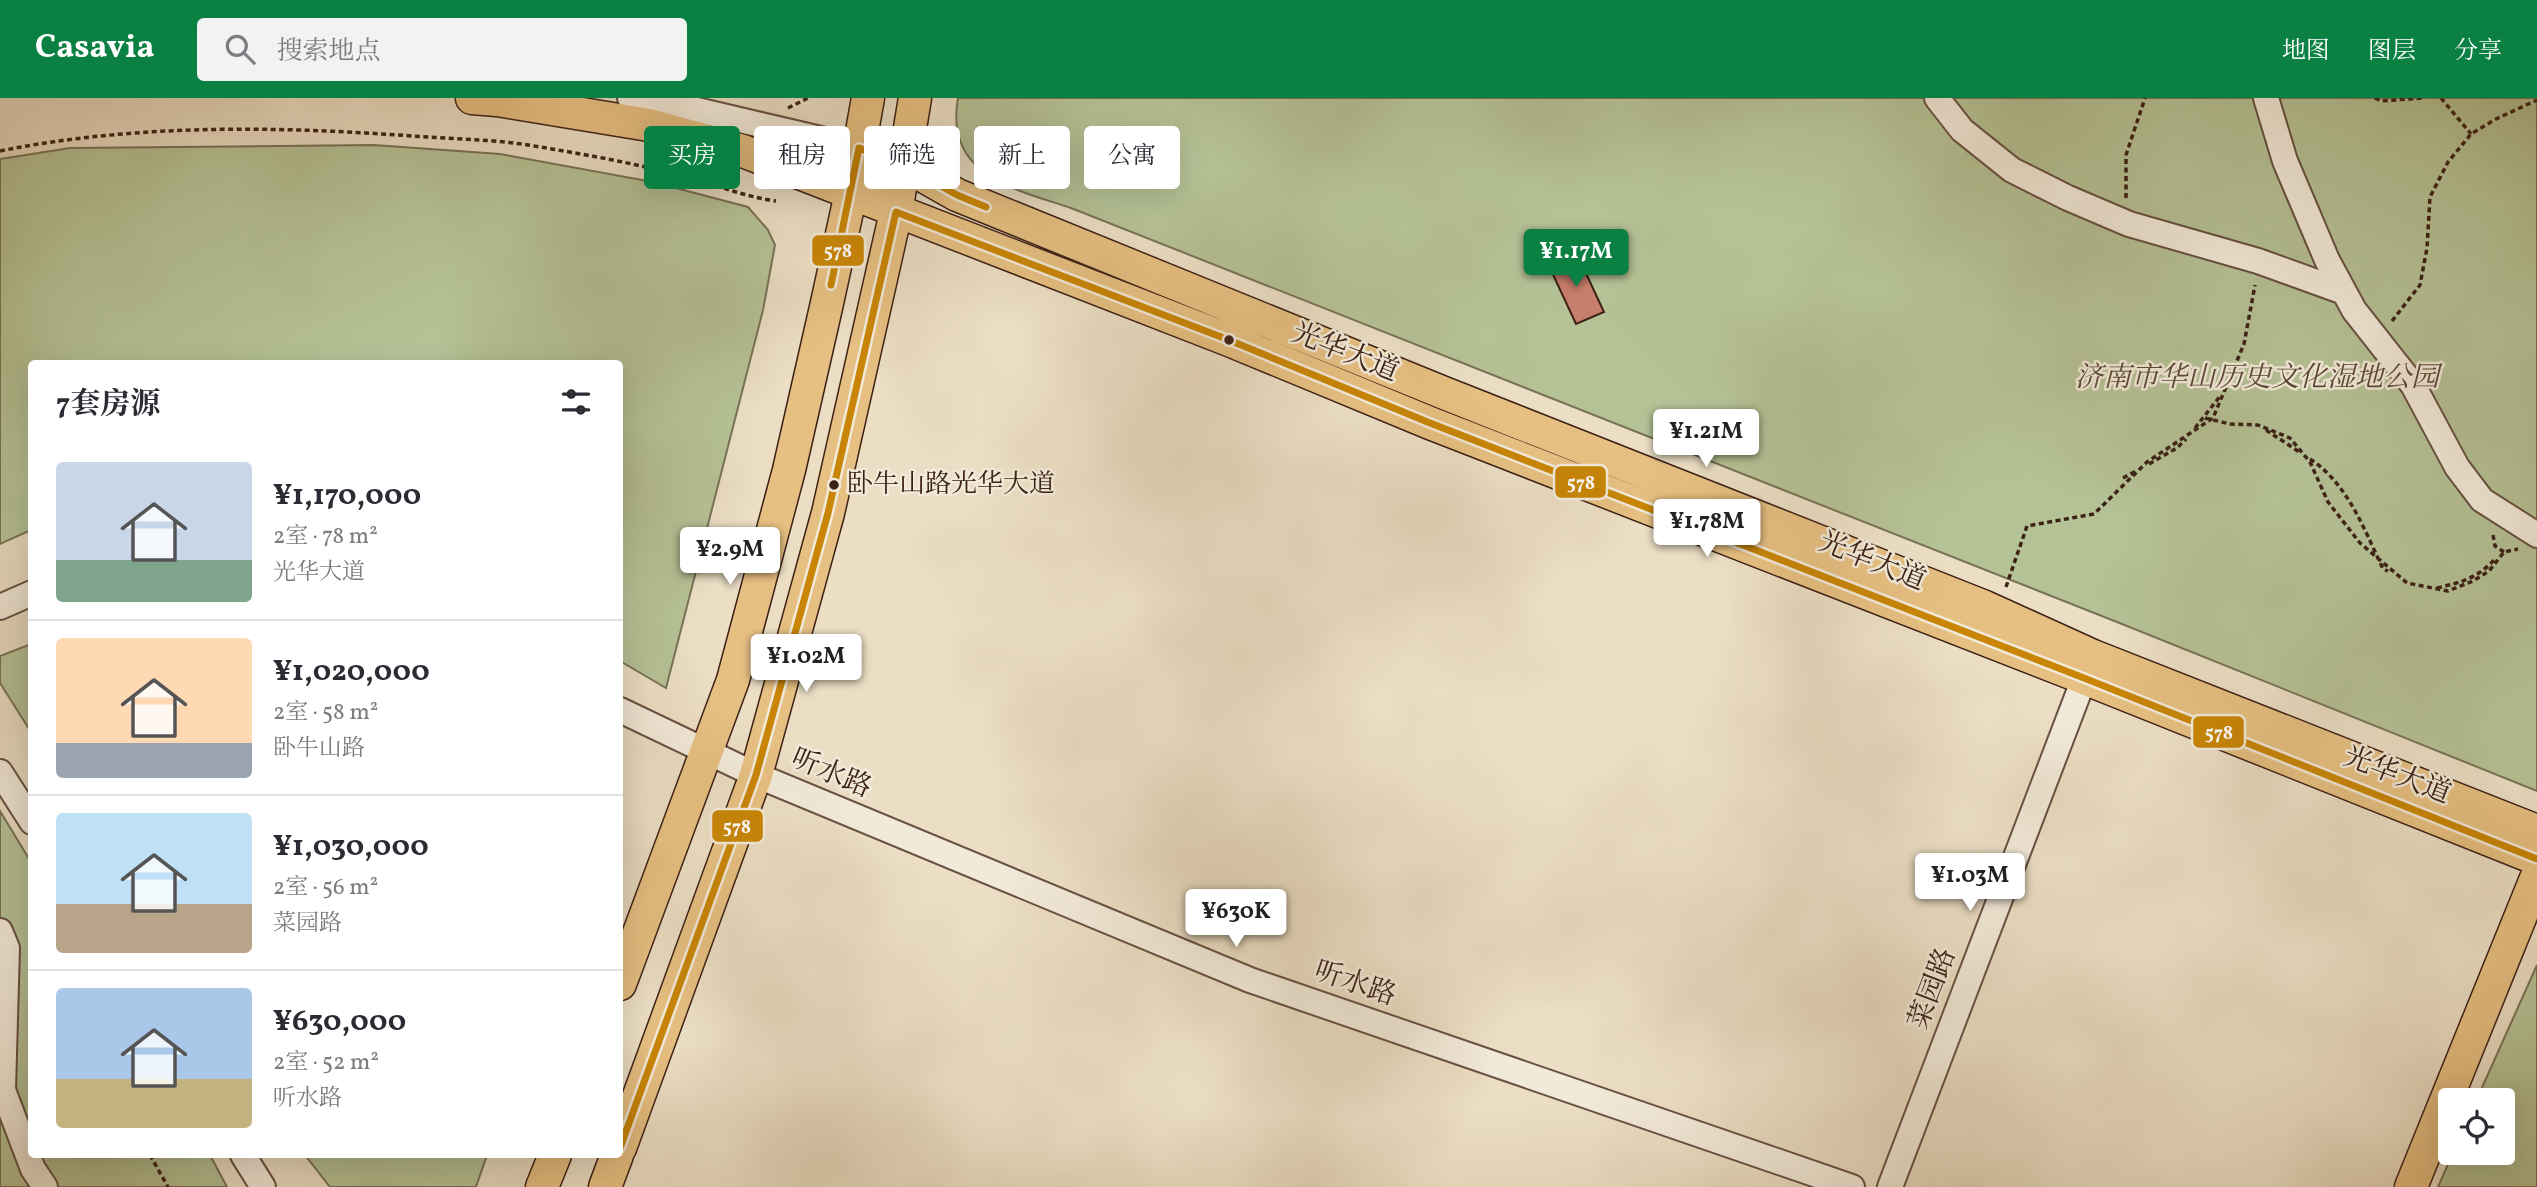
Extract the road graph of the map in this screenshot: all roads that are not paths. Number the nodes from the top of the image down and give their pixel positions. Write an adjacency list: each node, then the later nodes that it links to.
1 (472, 98): 12 (main road, 光华大道)
2 (630, 98): 8 (street)
3 (868, 98): 8 (main road)
4 (915, 98): 7 (main road)
5 (1937, 98): 14 (street)
6 (2266, 98): 14 (street)
7 (910, 126)
8 (859, 148): 9 (main road, 光华大道); 12 (main road)
9 (864, 150)
10 (900, 189): 13 (main road)
11 (946, 189): 18 (main road, 光华大道)
12 (851, 193): 13 (main road, 光华大道); 20 (main road)
13 (896, 212): 18 (main road, 光华大道); 22 (main road)
14 (2344, 292): 15 (street)
15 (2525, 535)
16 (28, 595): 17 (street)
17 (0, 607)
18 (2088, 667): 24 (main road, 光华大道); 25 (main road, 光华大道); 40 (street, 菜园路)
19 (623, 711): 20 (street, 听水路)
20 (708, 753): 22 (street, 听水路); 28 (main road)
21 (0, 772): 23 (street)
22 (757, 775): 29 (main road); 39 (street, 听水路)
23 (28, 816)
24 (2537, 831)
25 (2537, 859)
26 (2537, 876): 41 (main road)
27 (0, 931): 30 (street)
28 (623, 976)
29 (623, 1140)
30 (28, 1156)
31 (29, 1158): 35 (street)
32 (245, 1158): 36 (street)
33 (554, 1158): 37 (main road)
34 (616, 1158): 38 (main road)
35 (45, 1187)
36 (263, 1187)
37 (542, 1187)
38 (605, 1187)
39 (1852, 1187)
40 (1890, 1187)
41 (2411, 1187)

